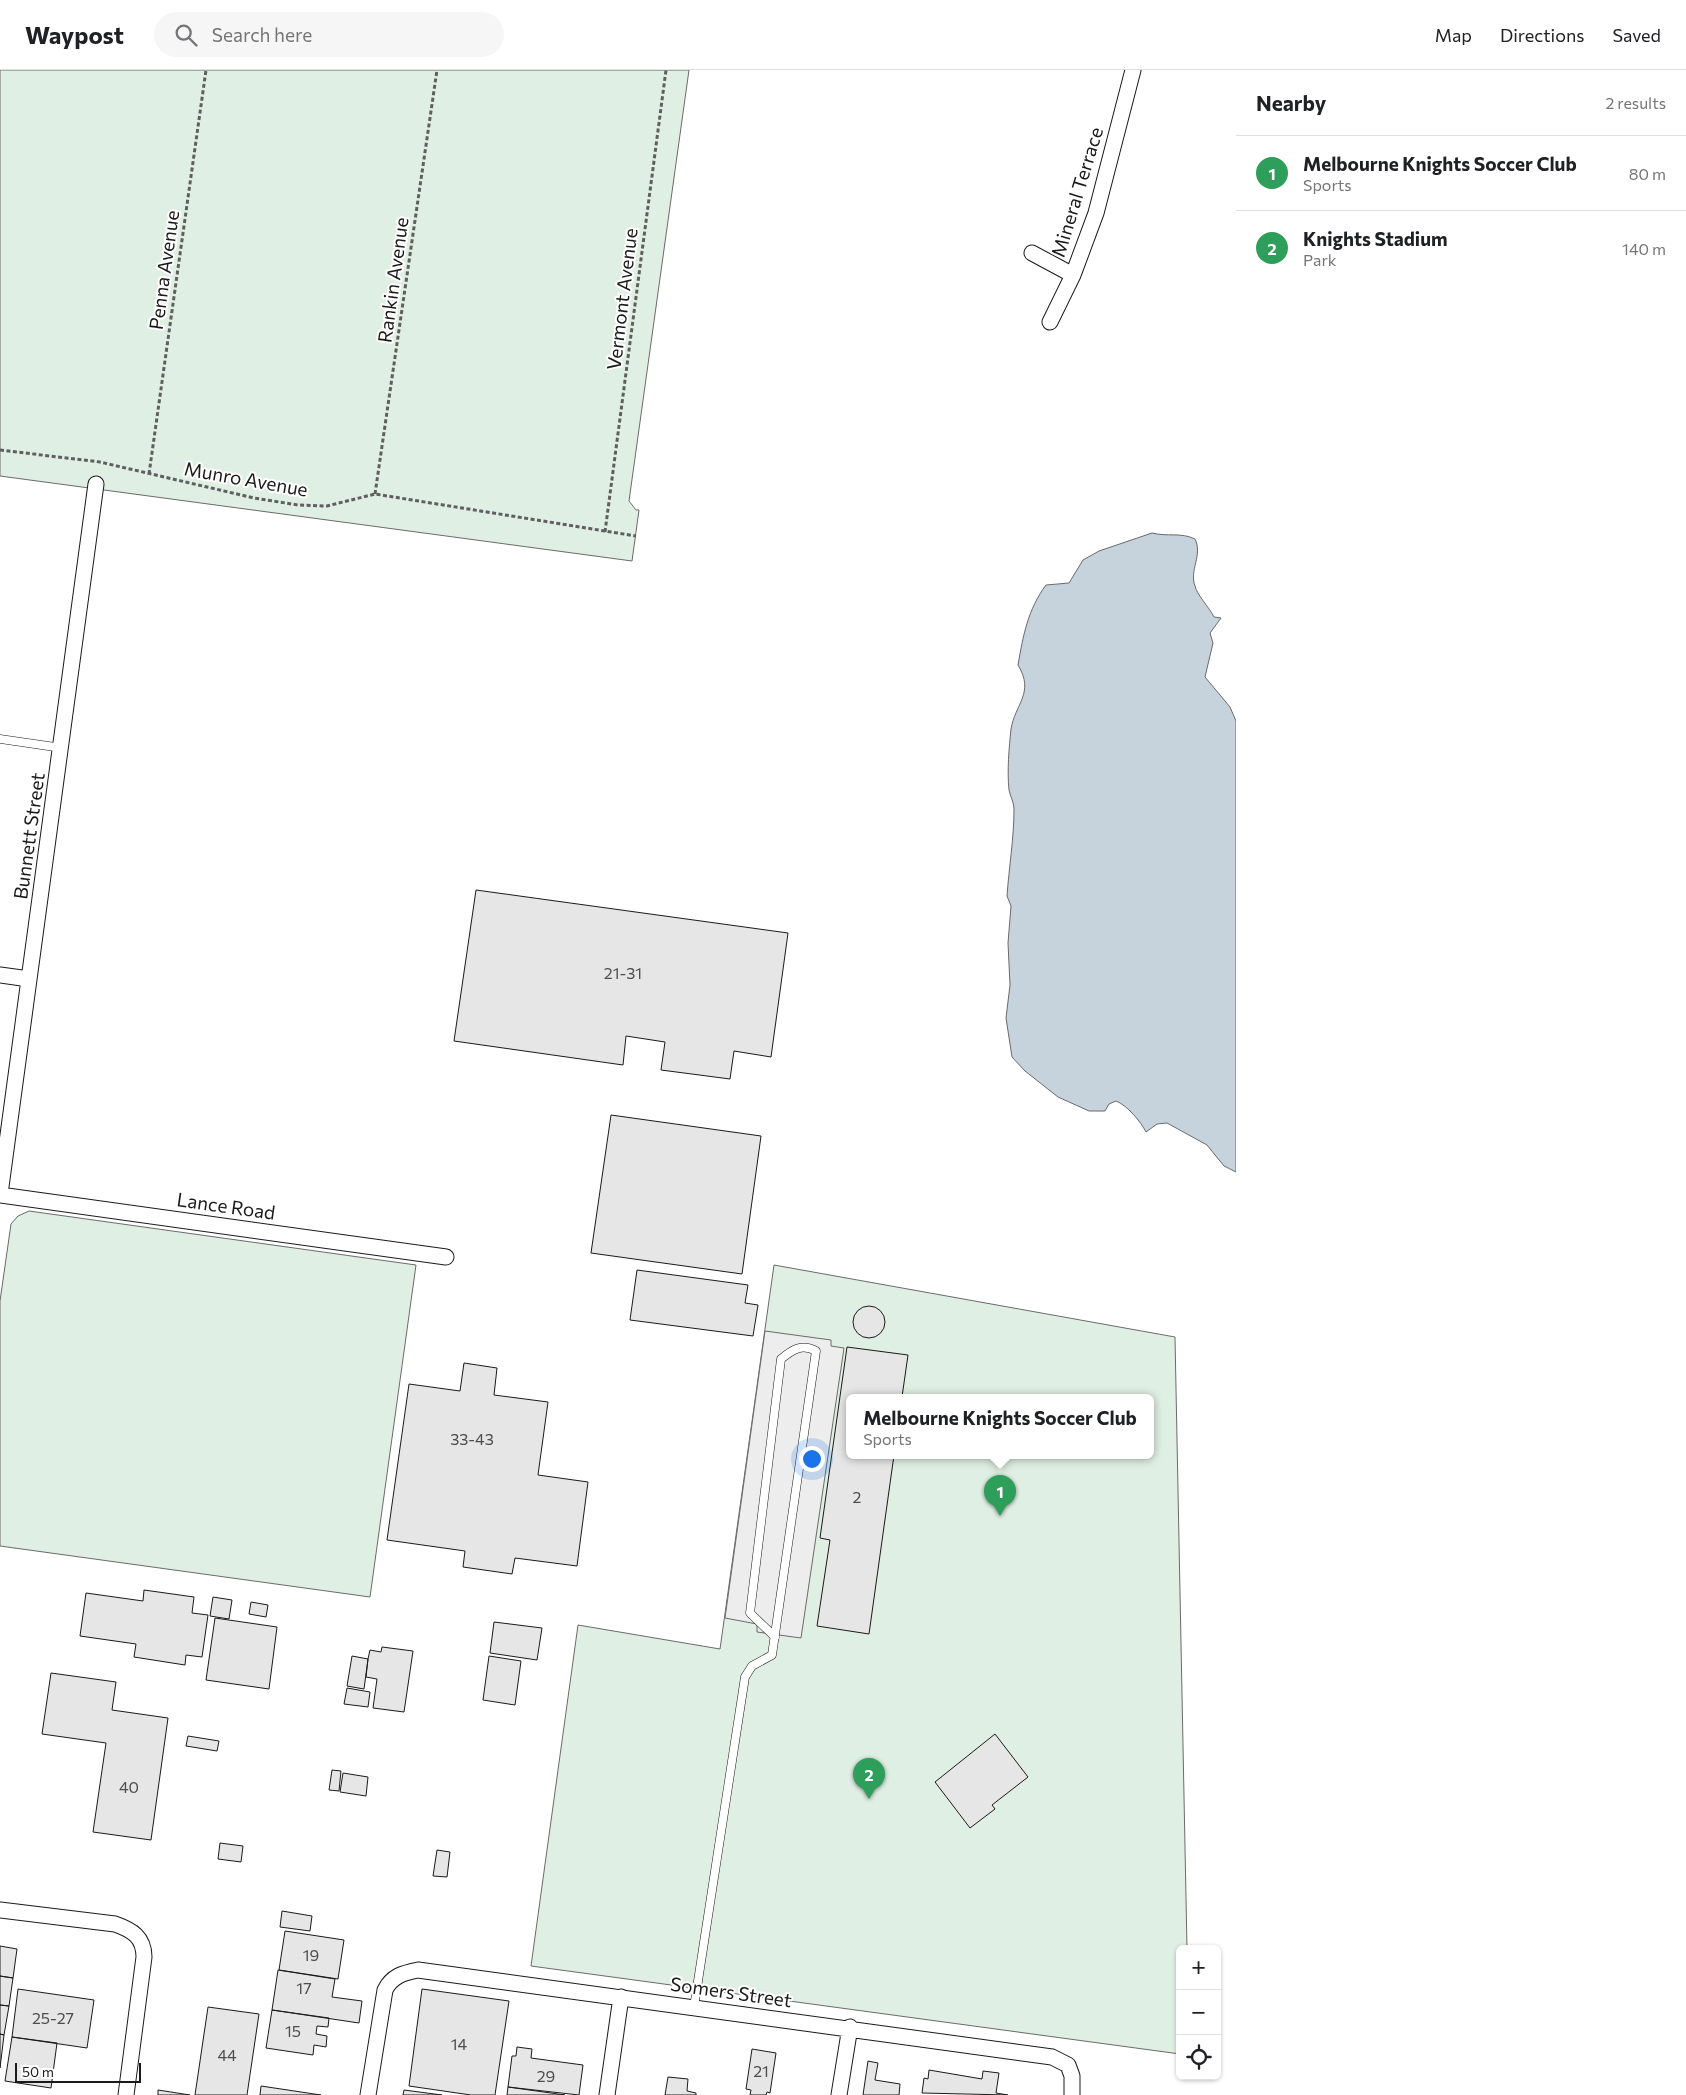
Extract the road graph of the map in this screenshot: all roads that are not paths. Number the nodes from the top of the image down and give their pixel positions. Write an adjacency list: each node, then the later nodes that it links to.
1 (1133, 70): 3 (street, Mineral Terrace)
2 (1032, 252): 3 (street)
3 (1073, 275): 4 (street, Mineral Terrace)
4 (1050, 322)
5 (96, 484): 7 (street, Bunnett Street)
6 (0, 740): 7 (lane)
7 (62, 748): 9 (street, Bunnett Street)
8 (0, 975): 9 (street)
9 (30, 979): 10 (street, Bunnett Street)
10 (0, 1194): 11 (street, Lance Road)
11 (446, 1257)
12 (775, 1637): 12 (lane); 15 (lane)
13 (0, 1910): 17 (street)
14 (621, 1997): 15 (street, Somers Street); 18 (street, Somers Street); 19 (street)
15 (694, 2007): 16 (street, Somers Street)
16 (850, 2028): 20 (street); 21 (street, Somers Street)
17 (126, 2095)
18 (368, 2095)
19 (607, 2095)
20 (840, 2095)
21 (1072, 2095)

